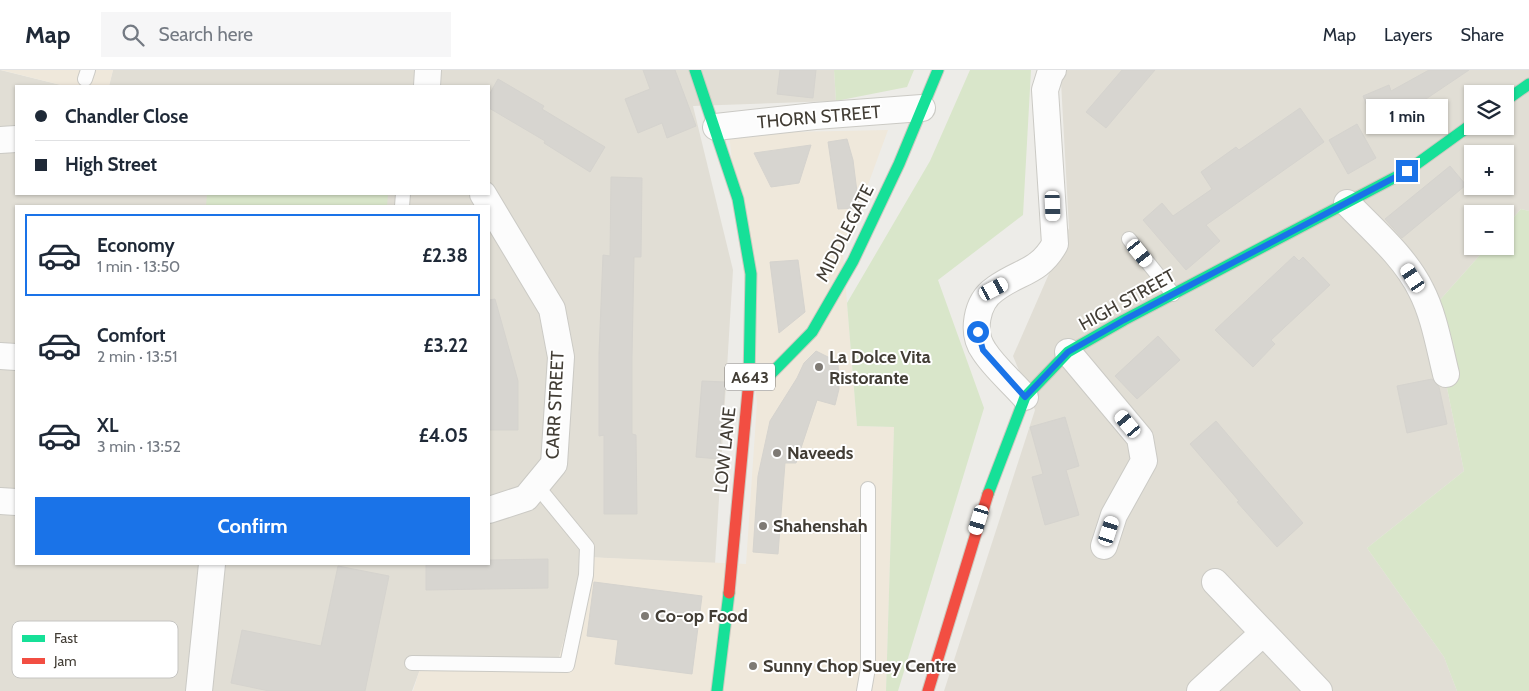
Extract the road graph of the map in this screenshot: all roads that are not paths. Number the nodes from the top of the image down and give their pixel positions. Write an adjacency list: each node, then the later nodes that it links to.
1 (428, 70): 6 (street)
2 (695, 70): 9 (main road, LOW LANE / A643)
3 (938, 70): 8 (main road, MIDDLEGATE)
4 (1053, 70): 22 (street)
5 (1529, 84): 7 (main road)
6 (427, 85)
7 (1514, 95)
8 (922, 108): 9 (street, THORN STREET); 21 (main road, MIDDLEGATE)
9 (716, 127): 21 (main road, LOW LANE / A643)
10 (1464, 130): 13 (main road, HIGH STREET)
11 (15, 139): 12 (street)
12 (0, 140)
13 (1347, 203): 16 (main road, HIGH STREET); 20 (street)
14 (490, 206): 23 (street, CARR STREET)
15 (1129, 239): 16 (lane)
16 (1173, 294): 17 (main road, HIGH STREET)
17 (1068, 352): 22 (main road, HIGH STREET); 28 (street)
18 (0, 356): 19 (street)
19 (15, 357)
20 (1446, 374)
21 (749, 383): 34 (main road, LOW LANE / A643)
22 (1025, 397): 36 (main road, HIGH STREET)
23 (537, 486): 27 (street, CARR STREET); 32 (lane)
24 (868, 490): 35 (lane)
25 (0, 500): 26 (street)
26 (15, 502)
27 (490, 510)
28 (1104, 546)
29 (212, 565): 33 (street)
30 (1215, 582): 31 (street)
31 (1262, 633): 37 (street); 38 (street)
32 (412, 663)
33 (199, 691)
34 (717, 691)
35 (864, 691)
36 (928, 691)
37 (1200, 691)
38 (1319, 691)

